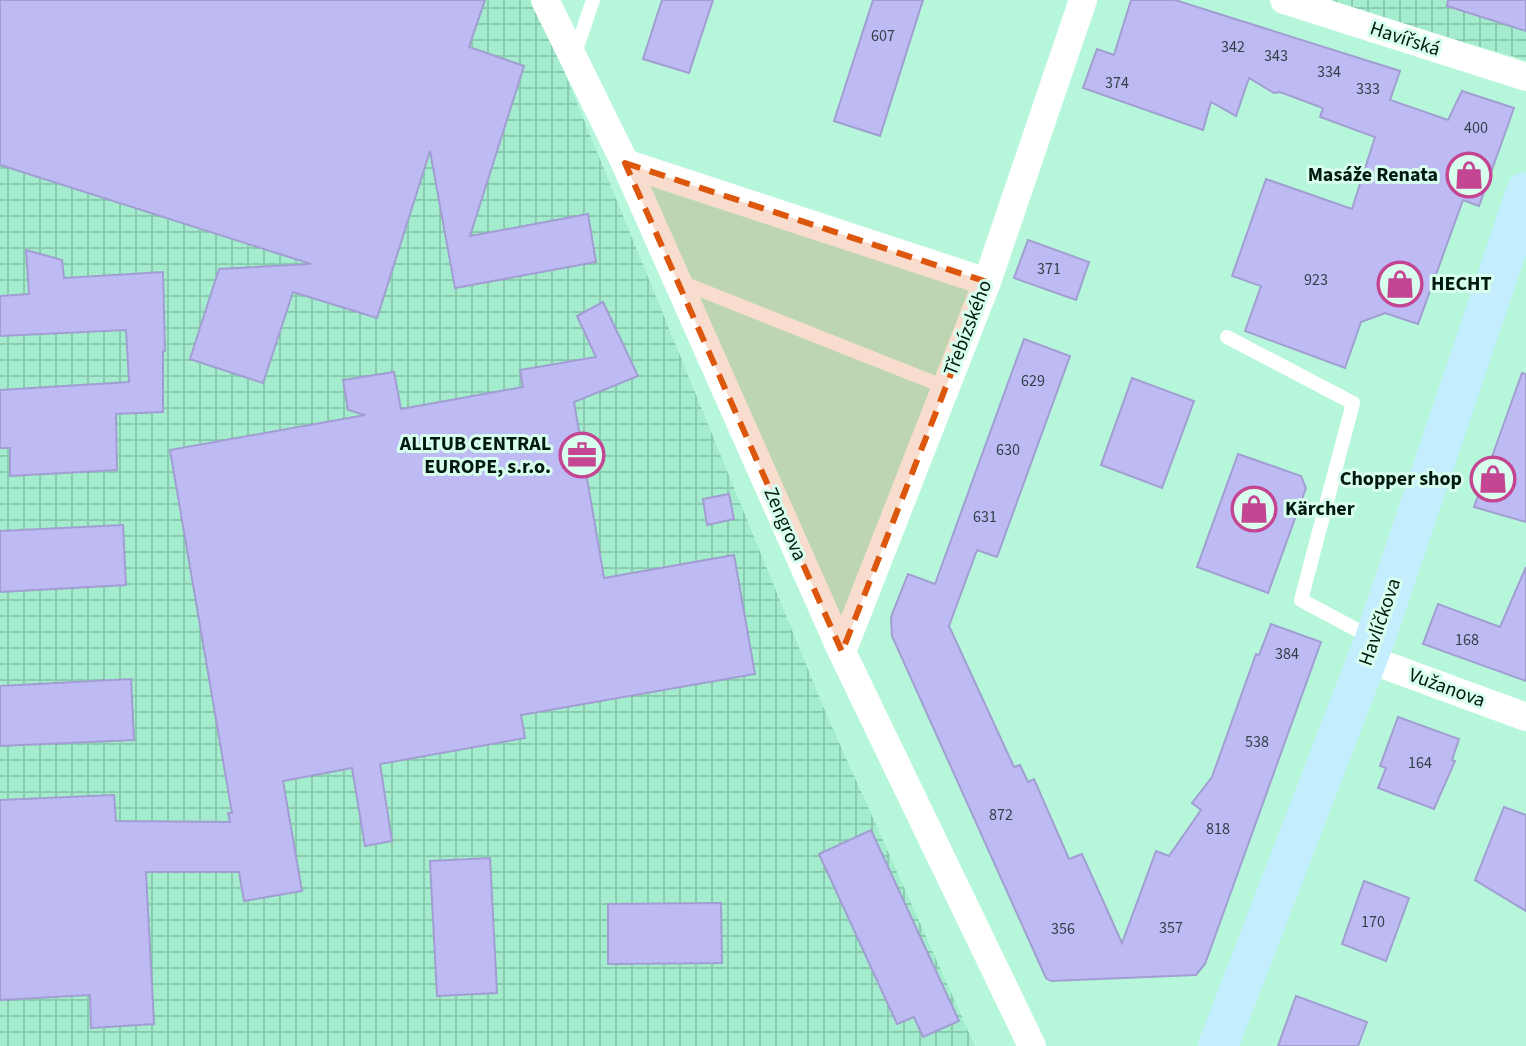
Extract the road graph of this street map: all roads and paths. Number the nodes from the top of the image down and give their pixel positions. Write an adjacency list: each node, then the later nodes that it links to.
1 (545, 0): 5 (street, Zengrova)
2 (593, 0): 5 (lane)
3 (1083, 0): 10 (street, Třebízského)
4 (1284, 0): 6 (street, Havířská)
5 (574, 58): 7 (street, Zengrova)
6 (1526, 77)
7 (625, 163): 9 (street, Zengrova); 10 (street)
8 (1526, 192): 13 (street, Havlíčkova)
9 (678, 281): 12 (lane); 14 (street, Zengrova)
10 (987, 282): 12 (street, Třebízského)
11 (1227, 337): 13 (lane)
12 (945, 387): 14 (street, Třebízského)
13 (1372, 649): 15 (street, Vužanova); 17 (street, Havlíčkova)
14 (842, 652): 16 (street, Zengrova)
15 (1526, 717)
16 (1032, 1046)
17 (1218, 1046)

